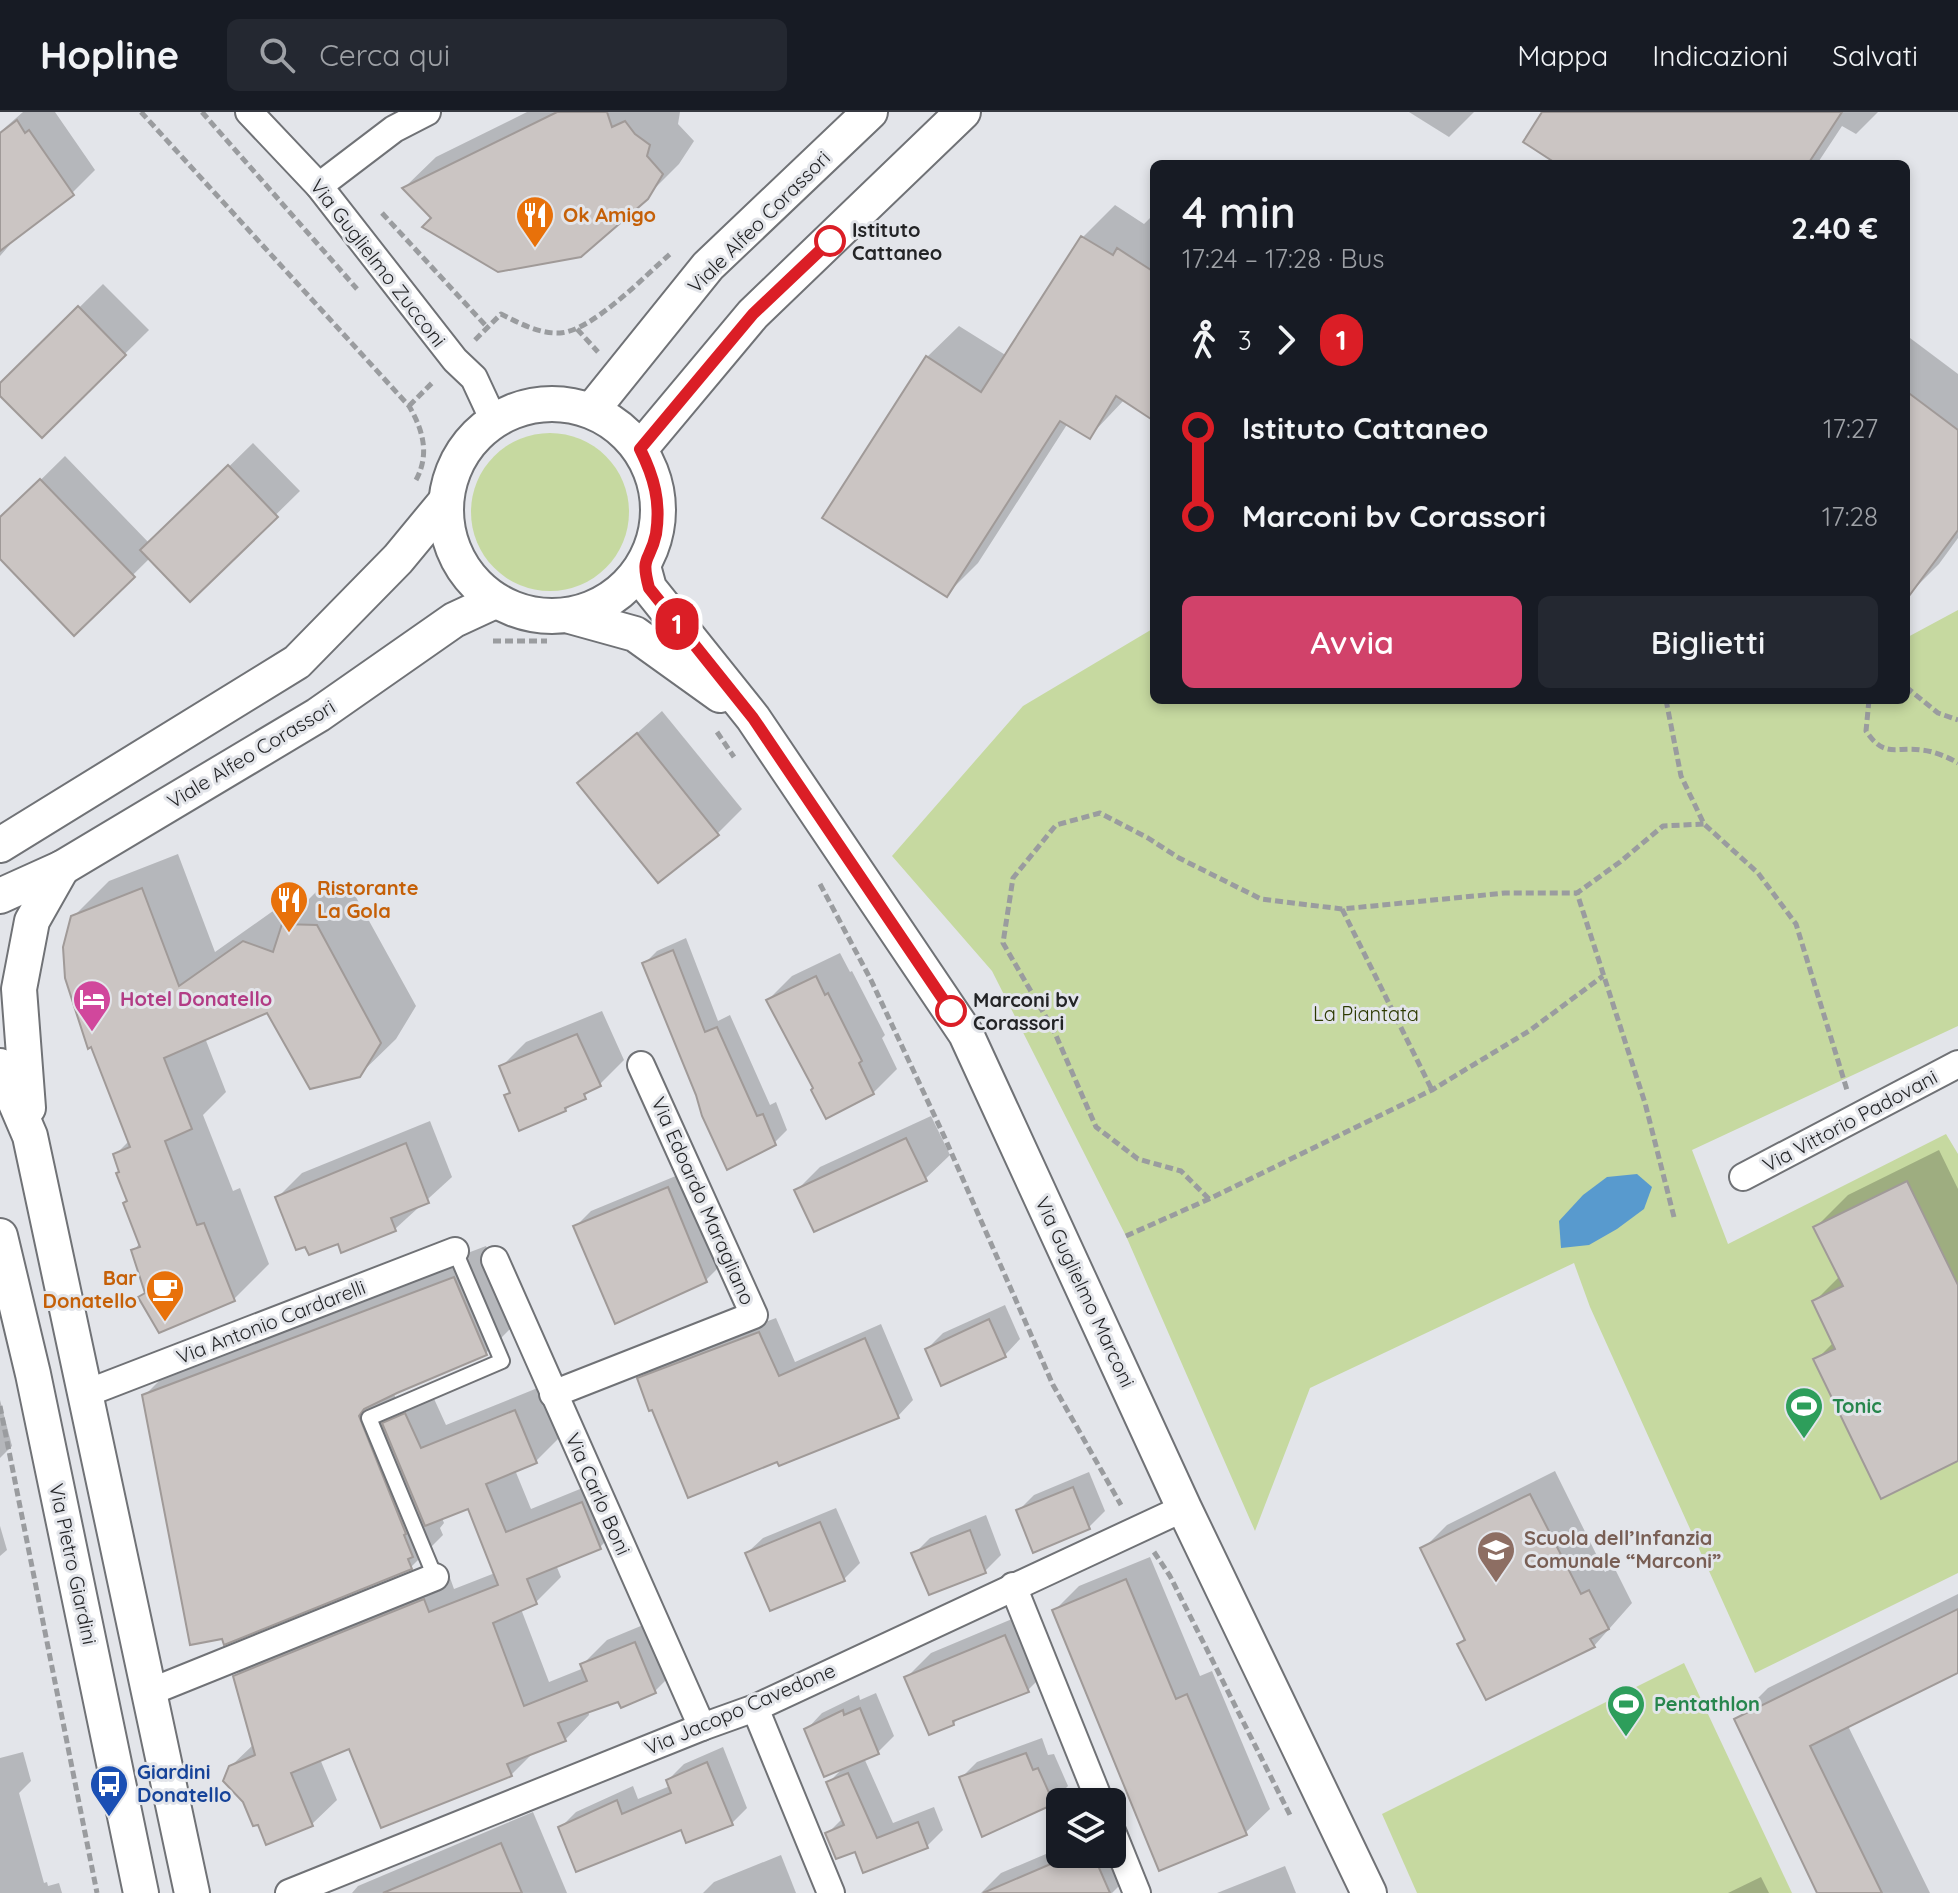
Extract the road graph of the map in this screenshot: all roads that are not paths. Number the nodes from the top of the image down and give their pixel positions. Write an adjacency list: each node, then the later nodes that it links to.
1 (249, 112): 6 (street, Via Guglielmo Zucconi)
2 (427, 112): 5 (street)
3 (870, 112): 7 (street, Viale Alfeo Corassori)
4 (963, 112): 9 (street)
5 (389, 120): 6 (street)
6 (319, 186): 8 (street, Via Guglielmo Zucconi)
7 (592, 410): 8 (street); 9 (street)
8 (494, 421): 10 (street)
9 (640, 449): 11 (street)
10 (446, 501): 12 (street); 15 (street)
11 (643, 566): 13 (street); 14 (street, Via Guglielmo Marconi)
12 (495, 601): 13 (street); 16 (street, Viale Alfeo Corassori)
13 (563, 628): 14 (street, Via Guglielmo Marconi)
14 (753, 718): 28 (street, Via Guglielmo Marconi)
15 (3, 840)
16 (62, 868): 17 (street, Viale Alfeo Corassori); 21 (street)
17 (0, 896)
18 (641, 1065): 27 (street, Via Edoardo Maragliano)
19 (0, 1066): 21 (street)
20 (1957, 1066): 22 (street, Via Vittorio Padovani)
21 (30, 1136): 26 (street)
22 (1743, 1177)
23 (0, 1236): 36 (street, Via Pietro Giardini)
24 (455, 1251): 26 (street, Via Antonio Cardarelli); 29 (lane)
25 (495, 1260): 27 (street, Via Carlo Boni)
26 (87, 1393): 31 (street)
27 (553, 1394): 33 (street, Via Carlo Boni)
28 (1184, 1508): 30 (street, Via Jacopo Cavedone); 41 (street, Via Guglielmo Marconi)
29 (435, 1577): 31 (street)
30 (1013, 1586): 32 (street, Via Jacopo Cavedone); 34 (street)
31 (150, 1692): 37 (street)
32 (755, 1708): 33 (street, Via Jacopo Cavedone); 39 (street)
33 (702, 1727): 38 (street, Via Jacopo Cavedone)
34 (1094, 1788)
35 (1126, 1866): 40 (street)
36 (141, 1893)
37 (192, 1893)
38 (289, 1893)
39 (831, 1893)
40 (1137, 1893)
41 (1369, 1893)

